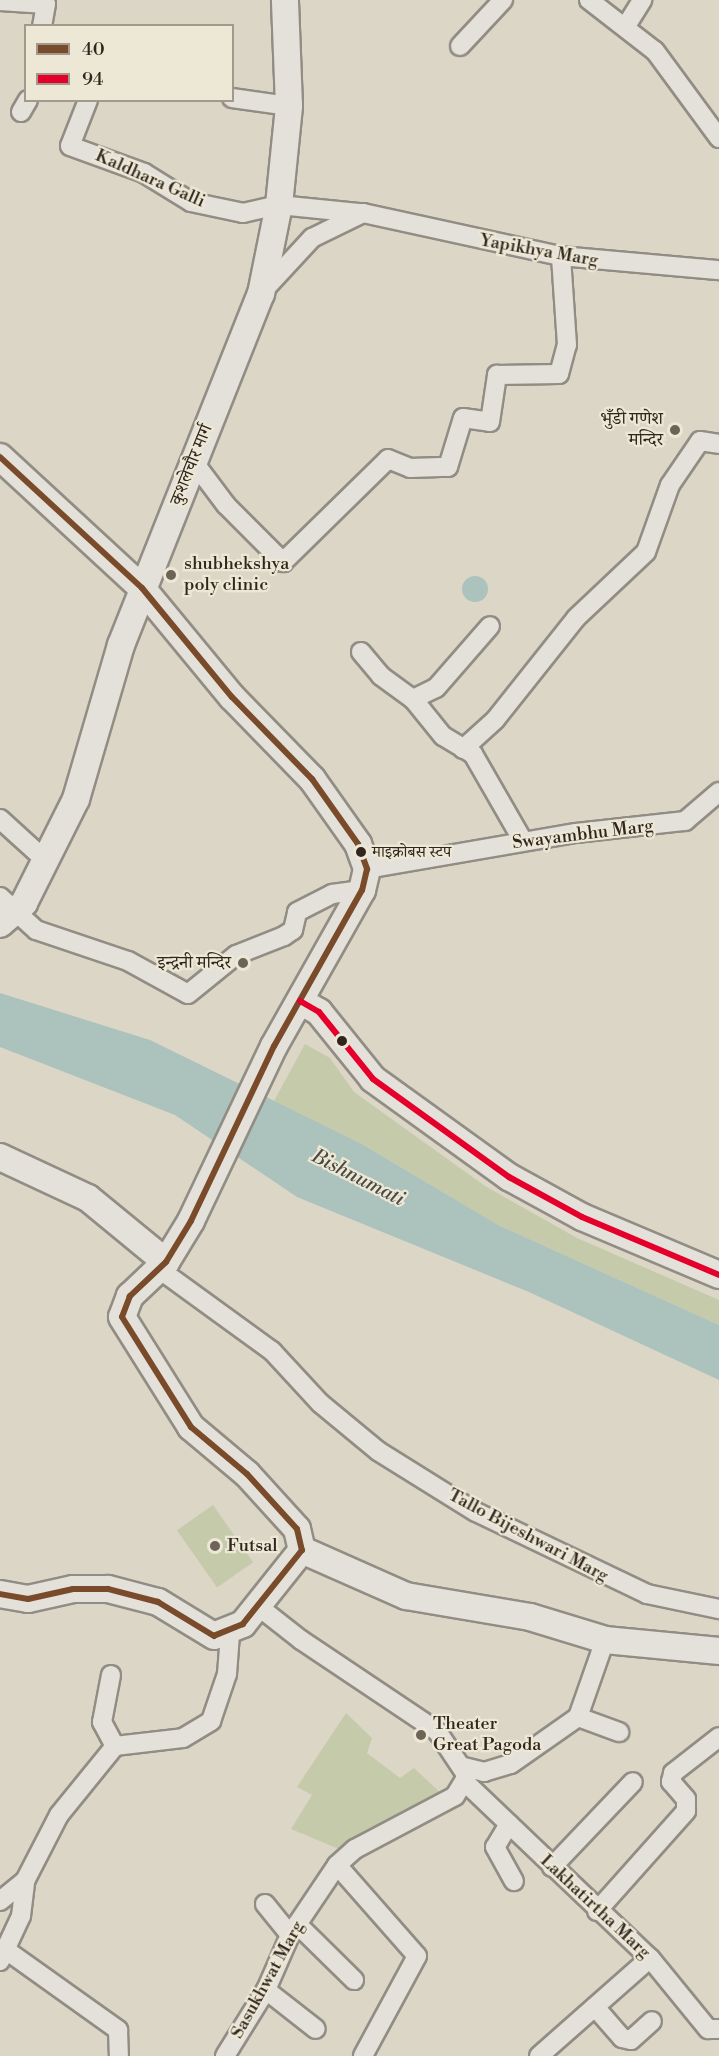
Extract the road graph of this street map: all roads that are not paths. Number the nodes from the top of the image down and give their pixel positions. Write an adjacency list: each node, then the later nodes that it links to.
1 (285, 0): 11 (main road, कुशलेचौर मार्ग)
2 (503, 0): 8 (street)
3 (589, 0): 7 (street)
4 (642, 0): 7 (street)
5 (0, 1): 6 (street)
6 (42, 24)
7 (626, 27): 12 (street)
8 (460, 46)
9 (234, 98): 11 (street)
10 (87, 102): 13 (street, Kaldhara Galli)
11 (289, 106): 13 (main road, कुशलेचौर मार्ग)
12 (719, 138)
13 (279, 205): 14 (street, Yapikhya Marg); 17 (main road, कुशलेचौर मार्ग)
14 (363, 213): 15 (street, Yapikhya Marg); 17 (street)
15 (561, 256): 16 (street, Yapikhya Marg); 20 (street)
16 (719, 270)
17 (261, 294): 20 (main road, कुशलेचौर मार्ग)
18 (719, 444): 25 (street)
19 (0, 457): 21 (main road)
20 (193, 461): 21 (main road, कुशलेचौर मार्ग)
21 (142, 588): 29 (main road, कुशलेचौर मार्ग); 30 (main road)
22 (490, 626): 24 (street)
23 (361, 652): 24 (street)
24 (413, 699): 25 (street)
25 (463, 749): 28 (street)
26 (719, 792): 28 (street, Swayambhu Marg)
27 (0, 819): 29 (street)
28 (523, 841): 30 (street, Swayambhu Marg)
29 (44, 859): 31 (main road, कुशलेचौर मार्ग)
30 (364, 880): 31 (street, Swayambhu Marg); 32 (main road)
31 (6, 911)
32 (300, 1001): 34 (main road); 35 (main road)
33 (0, 1156): 34 (main road)
34 (163, 1265): 36 (main road); 39 (street, Tallo Bijeshwari Marg)
35 (719, 1275)
36 (302, 1550): 38 (main road); 41 (main road)
37 (0, 1594): 40 (main road)
38 (264, 1596): 40 (main road); 48 (street, Lakhatirtha Marg)
39 (719, 1609)
40 (230, 1634): 47 (street)
41 (605, 1640): 42 (main road); 44 (street)
42 (719, 1651)
43 (111, 1676): 47 (street)
44 (578, 1717): 45 (street); 48 (street)
45 (619, 1732)
46 (719, 1737): 57 (street)
47 (115, 1746): 53 (street)
48 (465, 1775): 50 (street, Lakhatirtha Marg); 51 (street, Sasukhwat Marg)
49 (633, 1782): 52 (street)
50 (508, 1824): 52 (street, Lakhatirtha Marg); 54 (street)
51 (337, 1865): 58 (street, Sasukhwat Marg); 70 (street)
52 (552, 1867): 57 (street, Lakhatirtha Marg)
53 (25, 1881): 55 (street); 59 (street)
54 (514, 1881)
55 (0, 1901)
56 (265, 1904): 58 (street)
57 (597, 1911): 60 (street, Lakhatirtha Marg)
58 (293, 1929): 61 (street); 62 (street, Sasukhwat Marg)
59 (3, 1956): 69 (street)
60 (650, 1958): 63 (street); 67 (street, Lakhatirtha Marg)
61 (354, 1980)
62 (267, 1990): 66 (street); 68 (street, Sasukhwat Marg)
63 (594, 2007): 65 (street); 71 (street)
64 (719, 2013): 67 (street)
65 (652, 2021)
66 (316, 2029)
67 (713, 2029)
68 (231, 2053)
69 (119, 2056)
70 (363, 2056)
71 (539, 2056)

